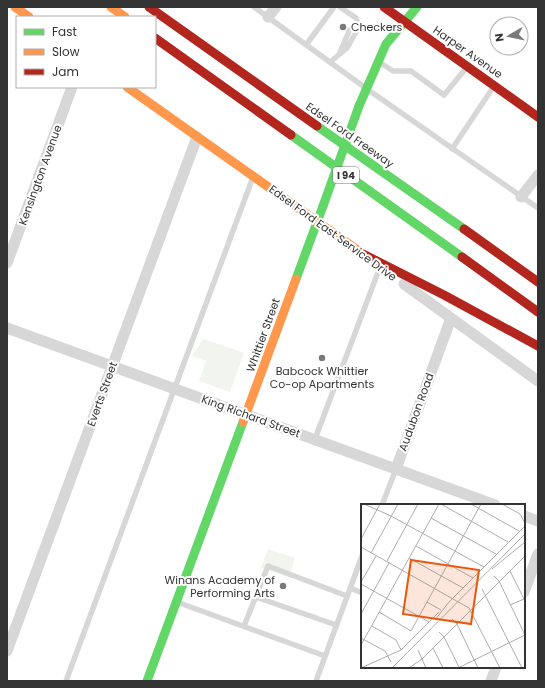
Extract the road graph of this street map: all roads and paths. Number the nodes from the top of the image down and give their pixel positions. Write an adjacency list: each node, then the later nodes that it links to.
1 (16, 7): 10 (main road)
2 (111, 7): 11 (main road)
3 (149, 7): 38 (main road, Edsel Ford Freeway / I 94)
4 (254, 7): 13 (lane)
5 (276, 7): 13 (street)
6 (334, 7): 18 (lane)
7 (340, 7): 12 (lane)
8 (384, 7): 14 (main road, Harper Avenue)
9 (417, 7): 14 (main road, Whittier Street)
10 (28, 16)
11 (124, 16)
12 (353, 16): 15 (lane); 19 (lane)
13 (268, 17): 18 (lane)
14 (404, 22): 20 (main road, Whittier Street); 22 (main road, Harper Avenue)
15 (354, 23)
16 (350, 29): 19 (lane)
17 (156, 39): 39 (main road, I 94)
18 (306, 45): 21 (lane)
19 (340, 52): 21 (lane)
20 (379, 62): 22 (lane); 26 (main road, Whittier Street)
21 (333, 64): 26 (lane)
22 (467, 66): 23 (main road, Harper Avenue)
23 (494, 86): 27 (main road, Harper Avenue); 29 (lane)
24 (72, 88): 36 (street, Kensington Avenue)
25 (128, 88): 28 (main road, Edsel Ford East Service Drive)
26 (367, 89): 29 (lane); 34 (main road, Whittier Street, bridge)
27 (536, 113)
28 (196, 137): 31 (main road, Edsel Ford East Service Drive); 43 (street, Everts Street)
29 (452, 149): 32 (lane)
30 (538, 175): 32 (street)
31 (253, 176): 34 (main road, Edsel Ford East Service Drive); 45 (lane)
32 (521, 197): 33 (lane)
33 (538, 208)
34 (318, 221): 35 (main road, Edsel Ford East Service Drive); 46 (main road, Whittier Street)
35 (363, 254): 37 (street, Edsel Ford East Service Drive); 42 (main road)
36 (7, 263)
37 (380, 267): 40 (street, Edsel Ford East Service Drive); 47 (lane)
38 (538, 282)
39 (538, 312)
40 (451, 318): 44 (street, Edsel Ford East Service Drive); 48 (street, Audubon Road)
41 (7, 328): 43 (street, King Richard Street)
42 (538, 346)
43 (112, 366): 45 (street, King Richard Street); 63 (street, Everts Street)
44 (538, 381)
45 (175, 388): 46 (street, King Richard Street); 66 (lane)
46 (247, 414): 47 (street, King Richard Street); 60 (main road, Whittier Street)
47 (315, 439): 48 (street, King Richard Street)
48 (396, 468): 49 (lane, Audubon Road); 50 (street, King Richard Street)
49 (382, 504)
50 (492, 504)
51 (525, 516): 52 (street)
52 (538, 521)
53 (538, 554): 56 (street)
54 (361, 559): 55 (lane)
55 (350, 588): 57 (lane); 58 (lane)
56 (525, 589)
57 (361, 593)
58 (347, 596): 59 (lane); 61 (lane)
59 (256, 597): 61 (lane); 62 (lane)
60 (177, 602): 62 (lane); 67 (main road, Whittier Street)
61 (336, 625): 64 (lane)
62 (244, 626): 64 (lane)
63 (7, 651)
64 (325, 656): 68 (lane)
65 (496, 668): 69 (street)
66 (66, 681)
67 (147, 681)
68 (316, 681)
69 (491, 681)

